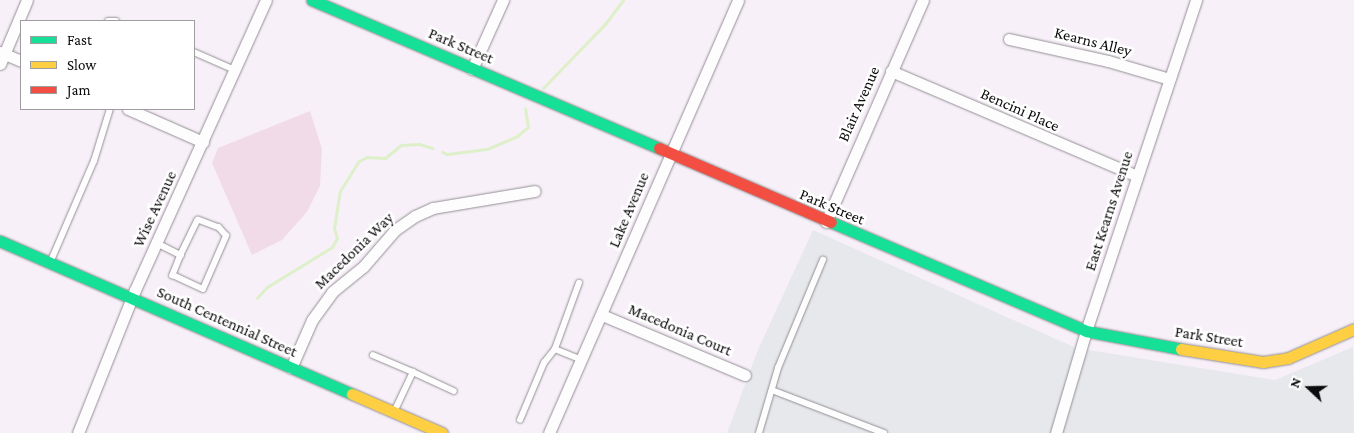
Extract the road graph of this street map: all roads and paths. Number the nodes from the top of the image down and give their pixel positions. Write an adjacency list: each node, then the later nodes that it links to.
1 (27, 0): 10 (street)
2 (266, 0): 13 (street, Wise Avenue)
3 (312, 0): 12 (street, Park Street)
4 (503, 0): 12 (street)
5 (738, 0): 19 (street, Lake Avenue)
6 (923, 0): 14 (street, Blair Avenue)
7 (1196, 0): 15 (street, East Kearns Avenue)
8 (1009, 39): 15 (street, Kearns Alley)
9 (195, 52): 13 (lane)
10 (1, 56): 11 (street)
11 (20, 61)
12 (472, 69): 19 (street, Park Street)
13 (235, 70): 18 (street, Wise Avenue)
14 (891, 72): 20 (street, Bencini Place); 22 (street, Blair Avenue)
15 (1170, 79): 20 (street, East Kearns Avenue)
16 (110, 110): 27 (lane)
17 (130, 110): 18 (street)
18 (203, 142): 24 (street, Wise Avenue)
19 (671, 156): 22 (street, Park Street); 30 (street, Lake Avenue)
20 (1137, 176): 32 (street, East Kearns Avenue)
21 (535, 191): 36 (street, Macedonia Way)
22 (826, 222): 32 (street, Park Street)
23 (0, 241): 27 (street, South Centennial Street)
24 (157, 244): 25 (lane); 29 (street, Wise Avenue)
25 (182, 255): 25 (lane)
26 (823, 260): 39 (lane)
27 (50, 262): 29 (street, South Centennial Street)
28 (579, 283): 33 (lane)
29 (133, 299): 36 (street, South Centennial Street); 43 (street, Wise Avenue)
30 (602, 315): 35 (street, Lake Avenue); 38 (street, Macedonia Court)
31 (1354, 329): 32 (street, Park Street)
32 (1086, 331): 48 (street, East Kearns Avenue)
33 (555, 348): 35 (lane); 42 (lane)
34 (373, 355): 37 (lane)
35 (582, 360): 45 (street, Lake Avenue)
36 (291, 368): 41 (street, South Centennial Street)
37 (413, 372): 40 (lane); 41 (lane)
38 (745, 375)
39 (772, 390): 46 (lane); 47 (lane)
40 (454, 391)
41 (394, 412): 44 (street, South Centennial Street)
42 (520, 420)
43 (78, 433)
44 (442, 433)
45 (549, 433)
46 (759, 433)
47 (884, 433)
48 (1056, 433)

